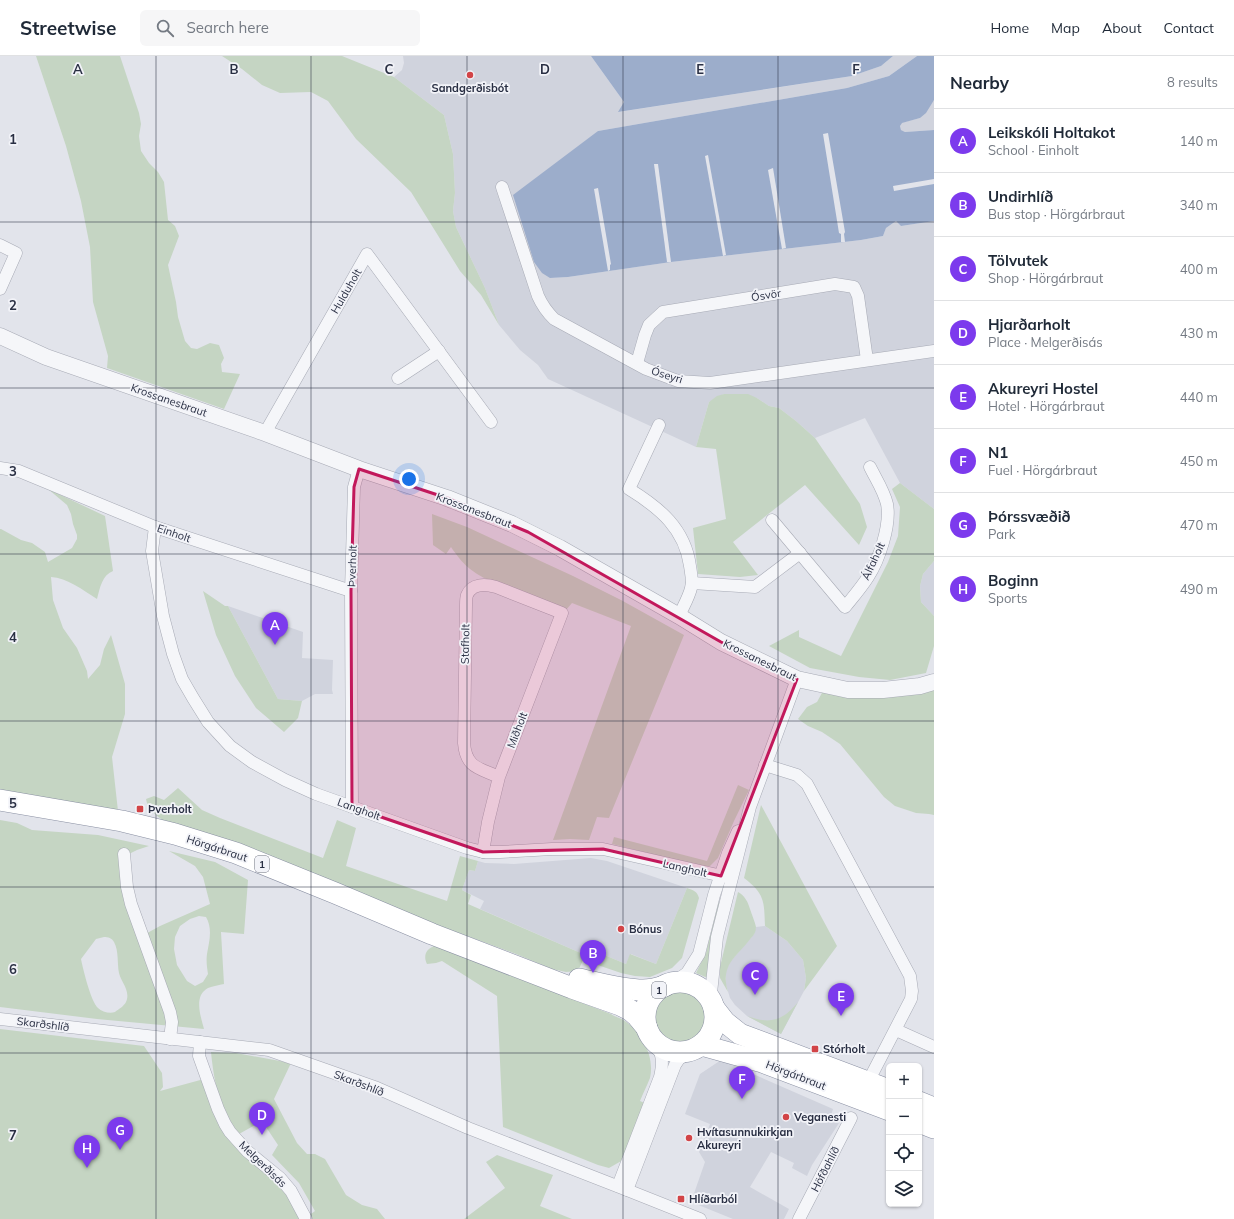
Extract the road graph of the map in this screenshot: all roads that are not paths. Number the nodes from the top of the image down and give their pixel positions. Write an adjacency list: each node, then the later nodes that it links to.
1 (502, 187): 8 (street, Óseyri)
2 (0, 245): 3 (street)
3 (0, 289)
4 (0, 336): 12 (street, Krossanesbraut)
5 (439, 351): 9 (street); 10 (street, Hulduholt); 12 (street, Hulduholt)
6 (934, 351): 7 (street, Óseyri)
7 (867, 360): 8 (street, Óseyri); 8 (street, Ósvör)
8 (637, 363)
9 (398, 378)
10 (491, 422)
11 (659, 426): 19 (street)
12 (265, 433): 15 (street, Krossanesbraut)
13 (870, 467): 18 (street, Álfaholt)
14 (0, 468): 17 (street, Einholt)
15 (359, 469): 20 (street, Þverholt); 22 (street, Krossanesbraut)
16 (772, 520): 18 (street, Álfaholt)
17 (154, 527): 20 (street, Einholt); 28 (street, Langholt)
18 (800, 553): 19 (street)
19 (692, 583): 22 (street)
20 (351, 591): 28 (street, Þverholt)
21 (562, 613): 26 (street, Miðholt); 26 (street, Stafholt)
22 (678, 616): 23 (street, Krossanesbraut)
23 (797, 679): 24 (street, Krossanesbraut); 25 (street)
24 (934, 682)
25 (765, 765): 31 (street); 36 (street)
26 (499, 776): 29 (street, Miðholt)
27 (0, 800): 32 (highway, Hörgárbraut / 1)
28 (352, 807): 29 (street, Langholt)
29 (483, 852): 31 (street, Langholt)
30 (124, 854): 38 (street)
31 (726, 877): 33 (street); 34 (street)
32 (514, 964): 33 (highway, Hörgárbraut / 1); 37 (highway, Hörgárbraut / 1)
33 (669, 985): 34 (highway, Hörgárbraut / 1); 37 (highway, 1)
34 (713, 1006): 41 (highway); 42 (highway, Hörgárbraut / 1)
35 (0, 1019): 38 (street, Skarðshlíð)
36 (896, 1030): 40 (street); 42 (street)
37 (652, 1036): 41 (highway, Hörgárbraut / 1); 51 (street)
38 (170, 1039): 39 (street, Skarðshlíð)
39 (200, 1042): 51 (street, Skarðshlíð); 52 (street, Melgerðisás)
40 (934, 1047)
41 (696, 1048): 44 (highway, Hörgárbraut / 1); 51 (street)
42 (868, 1082): 43 (highway, Hörgárbraut / 1); 44 (street)
43 (886, 1089)
44 (847, 1094): 47 (highway, Hörgárbraut / 1)
45 (922, 1103): 46 (highway)
46 (934, 1108)
47 (886, 1109)
48 (851, 1118): 54 (street, Höfðahlíð)
49 (922, 1123): 50 (highway)
50 (934, 1128)
51 (622, 1188): 53 (street, Skarðshlíð)
52 (306, 1219)
53 (700, 1219)
54 (799, 1219)

